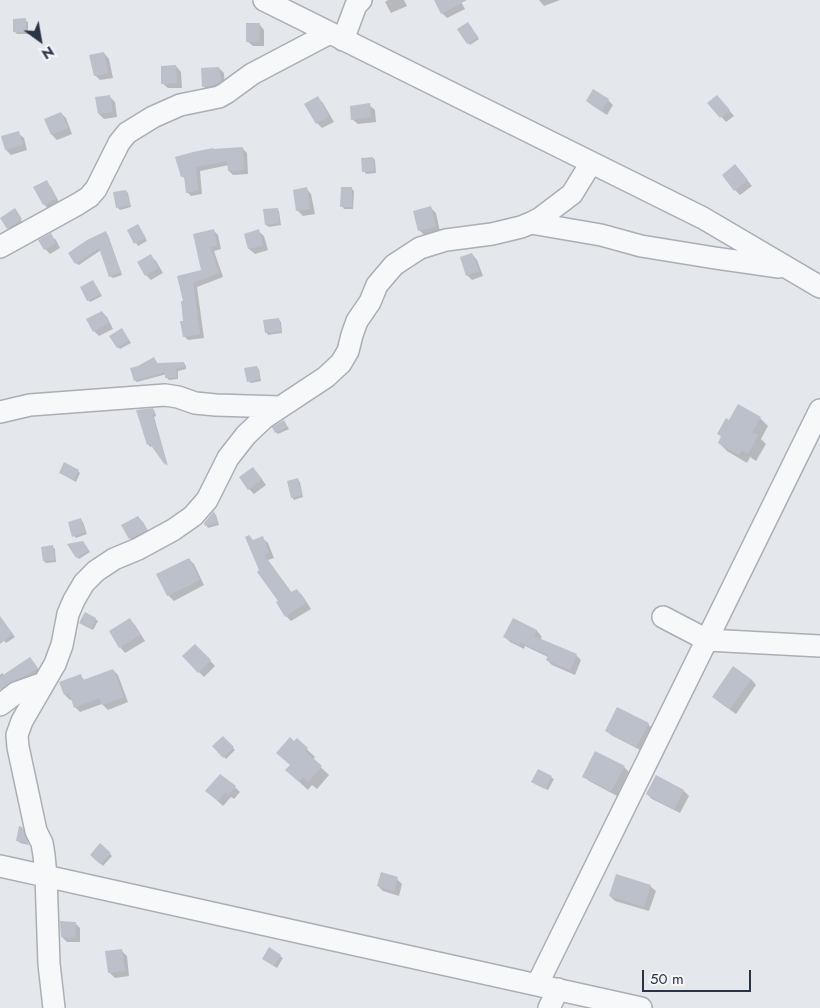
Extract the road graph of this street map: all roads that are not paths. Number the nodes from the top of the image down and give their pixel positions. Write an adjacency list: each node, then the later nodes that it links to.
1 (264, 0): 3 (street)
2 (360, 0): 3 (street)
3 (337, 36): 4 (street); 6 (street)
4 (591, 163): 5 (street); 7 (street)
5 (531, 223): 7 (street); 9 (street)
6 (0, 247)
7 (788, 268): 8 (street)
8 (820, 287)
9 (280, 407): 11 (street); 15 (street)
10 (820, 410): 13 (street)
11 (0, 412)
12 (663, 617): 13 (street)
13 (707, 640): 14 (street); 19 (street)
14 (820, 646)
15 (44, 683): 16 (street); 18 (street)
16 (0, 705)
17 (0, 866): 18 (street)
18 (46, 876): 19 (street); 20 (street)
19 (548, 994): 21 (street)
20 (54, 1008)
21 (641, 1008)

